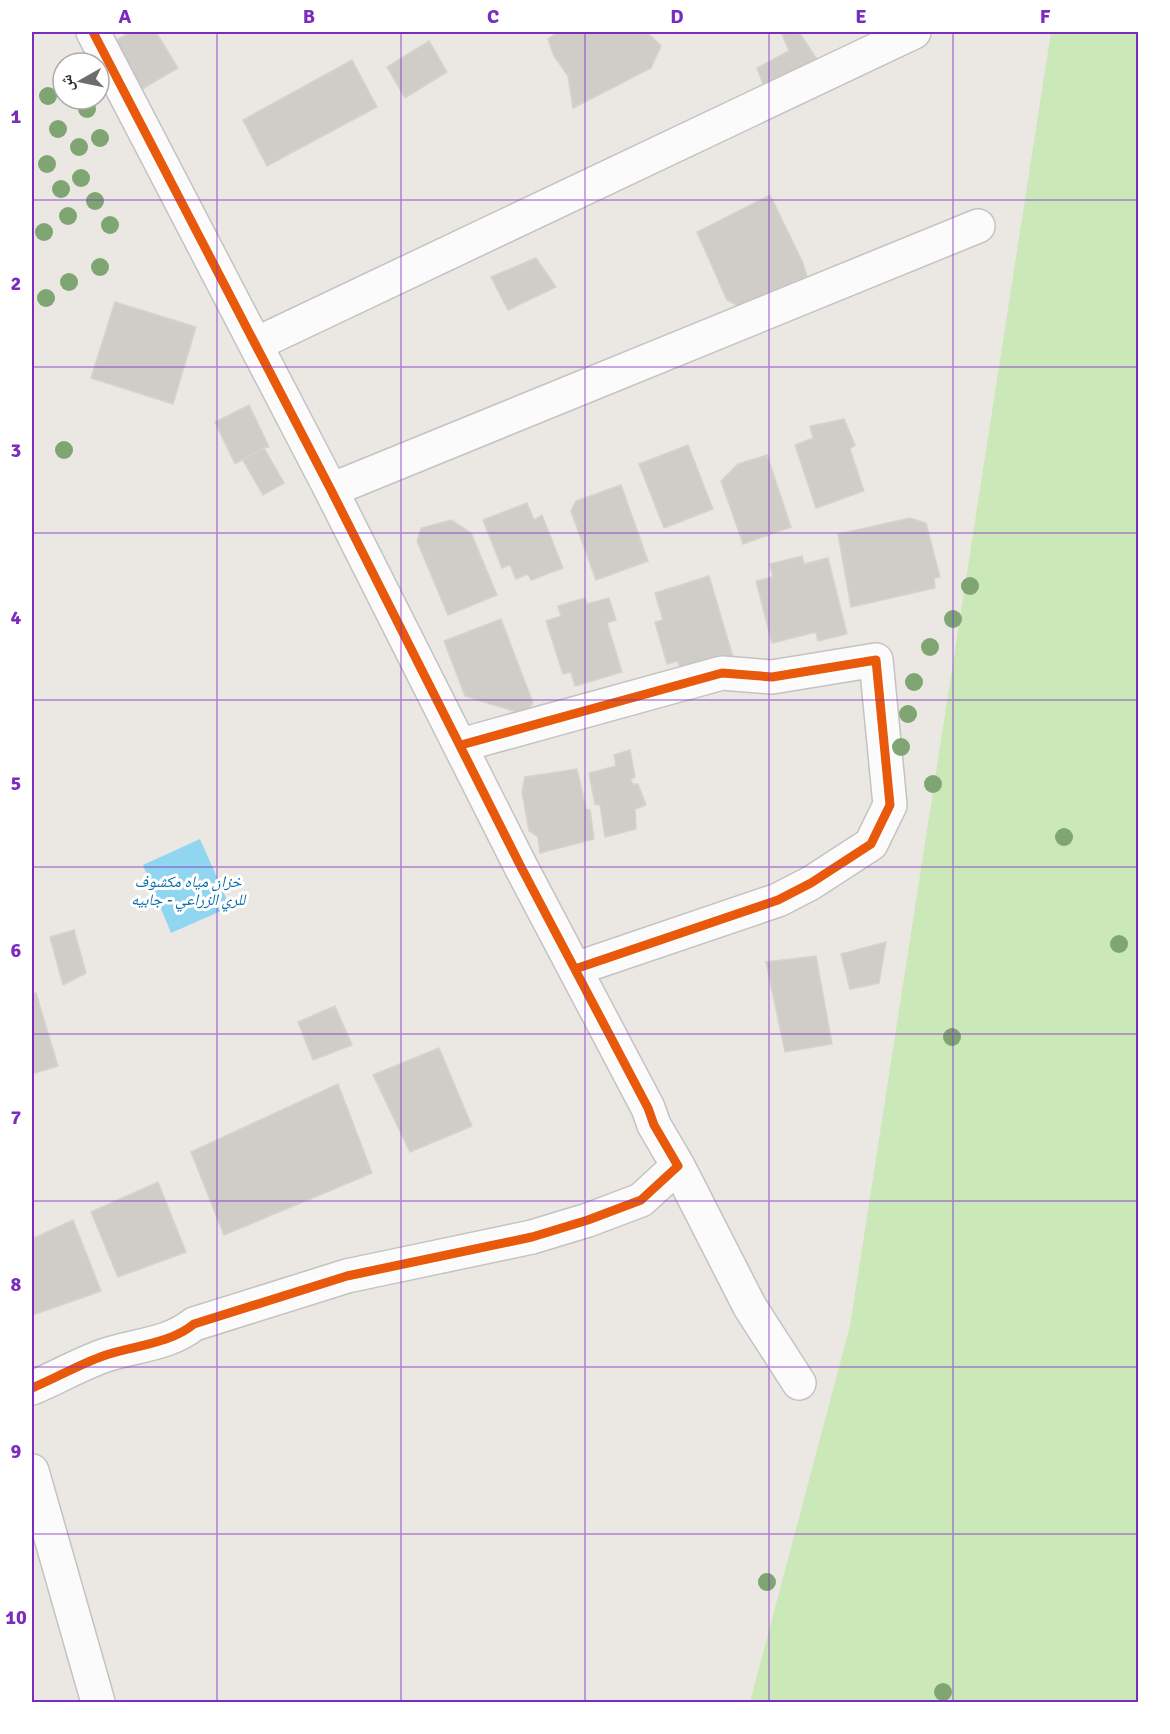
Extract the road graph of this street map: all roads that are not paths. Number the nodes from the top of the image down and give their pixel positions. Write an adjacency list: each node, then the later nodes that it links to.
1 (93, 32): 4 (street)
2 (914, 32): 4 (street)
3 (978, 226): 5 (street)
4 (256, 345): 5 (street)
5 (332, 490): 6 (street)
6 (461, 745): 7 (street); 7 (street)
7 (574, 969): 8 (street)
8 (678, 1166): 9 (street); 10 (street)
9 (799, 1383)
10 (32, 1388)
11 (32, 1471): 12 (street)
12 (38, 1524): 13 (street)
13 (98, 1702)

